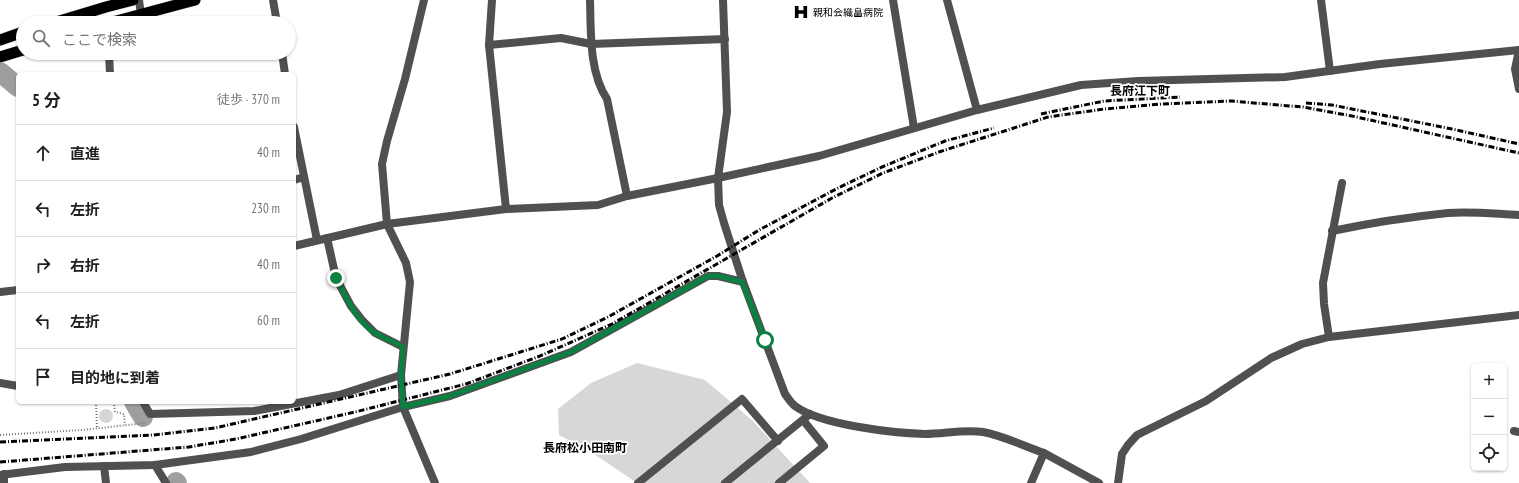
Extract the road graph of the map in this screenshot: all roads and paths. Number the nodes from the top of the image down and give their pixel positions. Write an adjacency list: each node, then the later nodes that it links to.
1 (133, 0): 13 (highway)
2 (139, 0): 12 (street)
3 (195, 0): 12 (highway)
4 (273, 0): 15 (street)
5 (424, 0): 40 (street)
6 (492, 0): 20 (street)
7 (590, 0): 19 (street)
8 (723, 0): 17 (street)
9 (893, 0): 31 (street)
10 (947, 0): 30 (street)
11 (1321, 0): 26 (street)
12 (141, 14): 14 (highway)
13 (76, 16)
14 (134, 16)
15 (276, 16)
16 (16, 34): 18 (highway)
17 (725, 38): 19 (street); 34 (street)
18 (2, 39)
19 (591, 44): 20 (street); 37 (street)
20 (489, 45): 38 (street)
21 (1519, 50): 26 (street); 29 (street)
22 (16, 52): 23 (highway)
23 (2, 56)
24 (109, 60): 27 (street)
25 (283, 60): 28 (street)
26 (1330, 71): 30 (street)
27 (110, 72)
28 (285, 72)
29 (1519, 89)
30 (977, 110): 31 (street)
31 (914, 128): 34 (street)
32 (296, 137): 33 (street)
33 (304, 177): 35 (street); 43 (street)
34 (718, 178): 37 (street); 45 (street)
35 (296, 179)
36 (1342, 183): 41 (street)
37 (627, 196): 38 (street)
38 (506, 209): 40 (street)
39 (1519, 215): 41 (street)
40 (387, 224): 42 (street); 50 (street)
41 (1332, 231): 49 (street)
42 (327, 238): 43 (street); 50 (street)
43 (317, 240): 44 (street)
44 (296, 245)
45 (742, 282): 59 (street); 60 (street)
46 (16, 290): 47 (street)
47 (0, 292)
48 (1519, 315): 49 (street)
49 (1329, 337): 79 (street)
50 (403, 347): 51 (street)
51 (401, 375): 54 (street); 59 (street)
52 (0, 384): 53 (street)
53 (16, 386)
54 (296, 403)
55 (96, 404): 64 (path)
56 (114, 404): 63 (path)
57 (145, 404): 58 (street)
58 (291, 404)
59 (403, 407): 68 (street); 73 (street)
60 (810, 414): 61 (street); 67 (street)
61 (803, 420): 66 (street); 76 (street)
62 (147, 423): 63 (path)
63 (125, 425): 64 (path)
64 (97, 428): 65 (path)
65 (0, 435)
66 (778, 441): 74 (street); 75 (street)
67 (1044, 453): 77 (street); 78 (street)
68 (155, 465): 69 (street); 72 (street)
69 (104, 466): 70 (street); 71 (street)
70 (3, 477)
71 (106, 483)
72 (166, 483)
73 (435, 483)
74 (638, 483)
75 (724, 483)
76 (778, 483)
77 (1031, 483)
78 (1099, 483)
79 (1118, 483)

